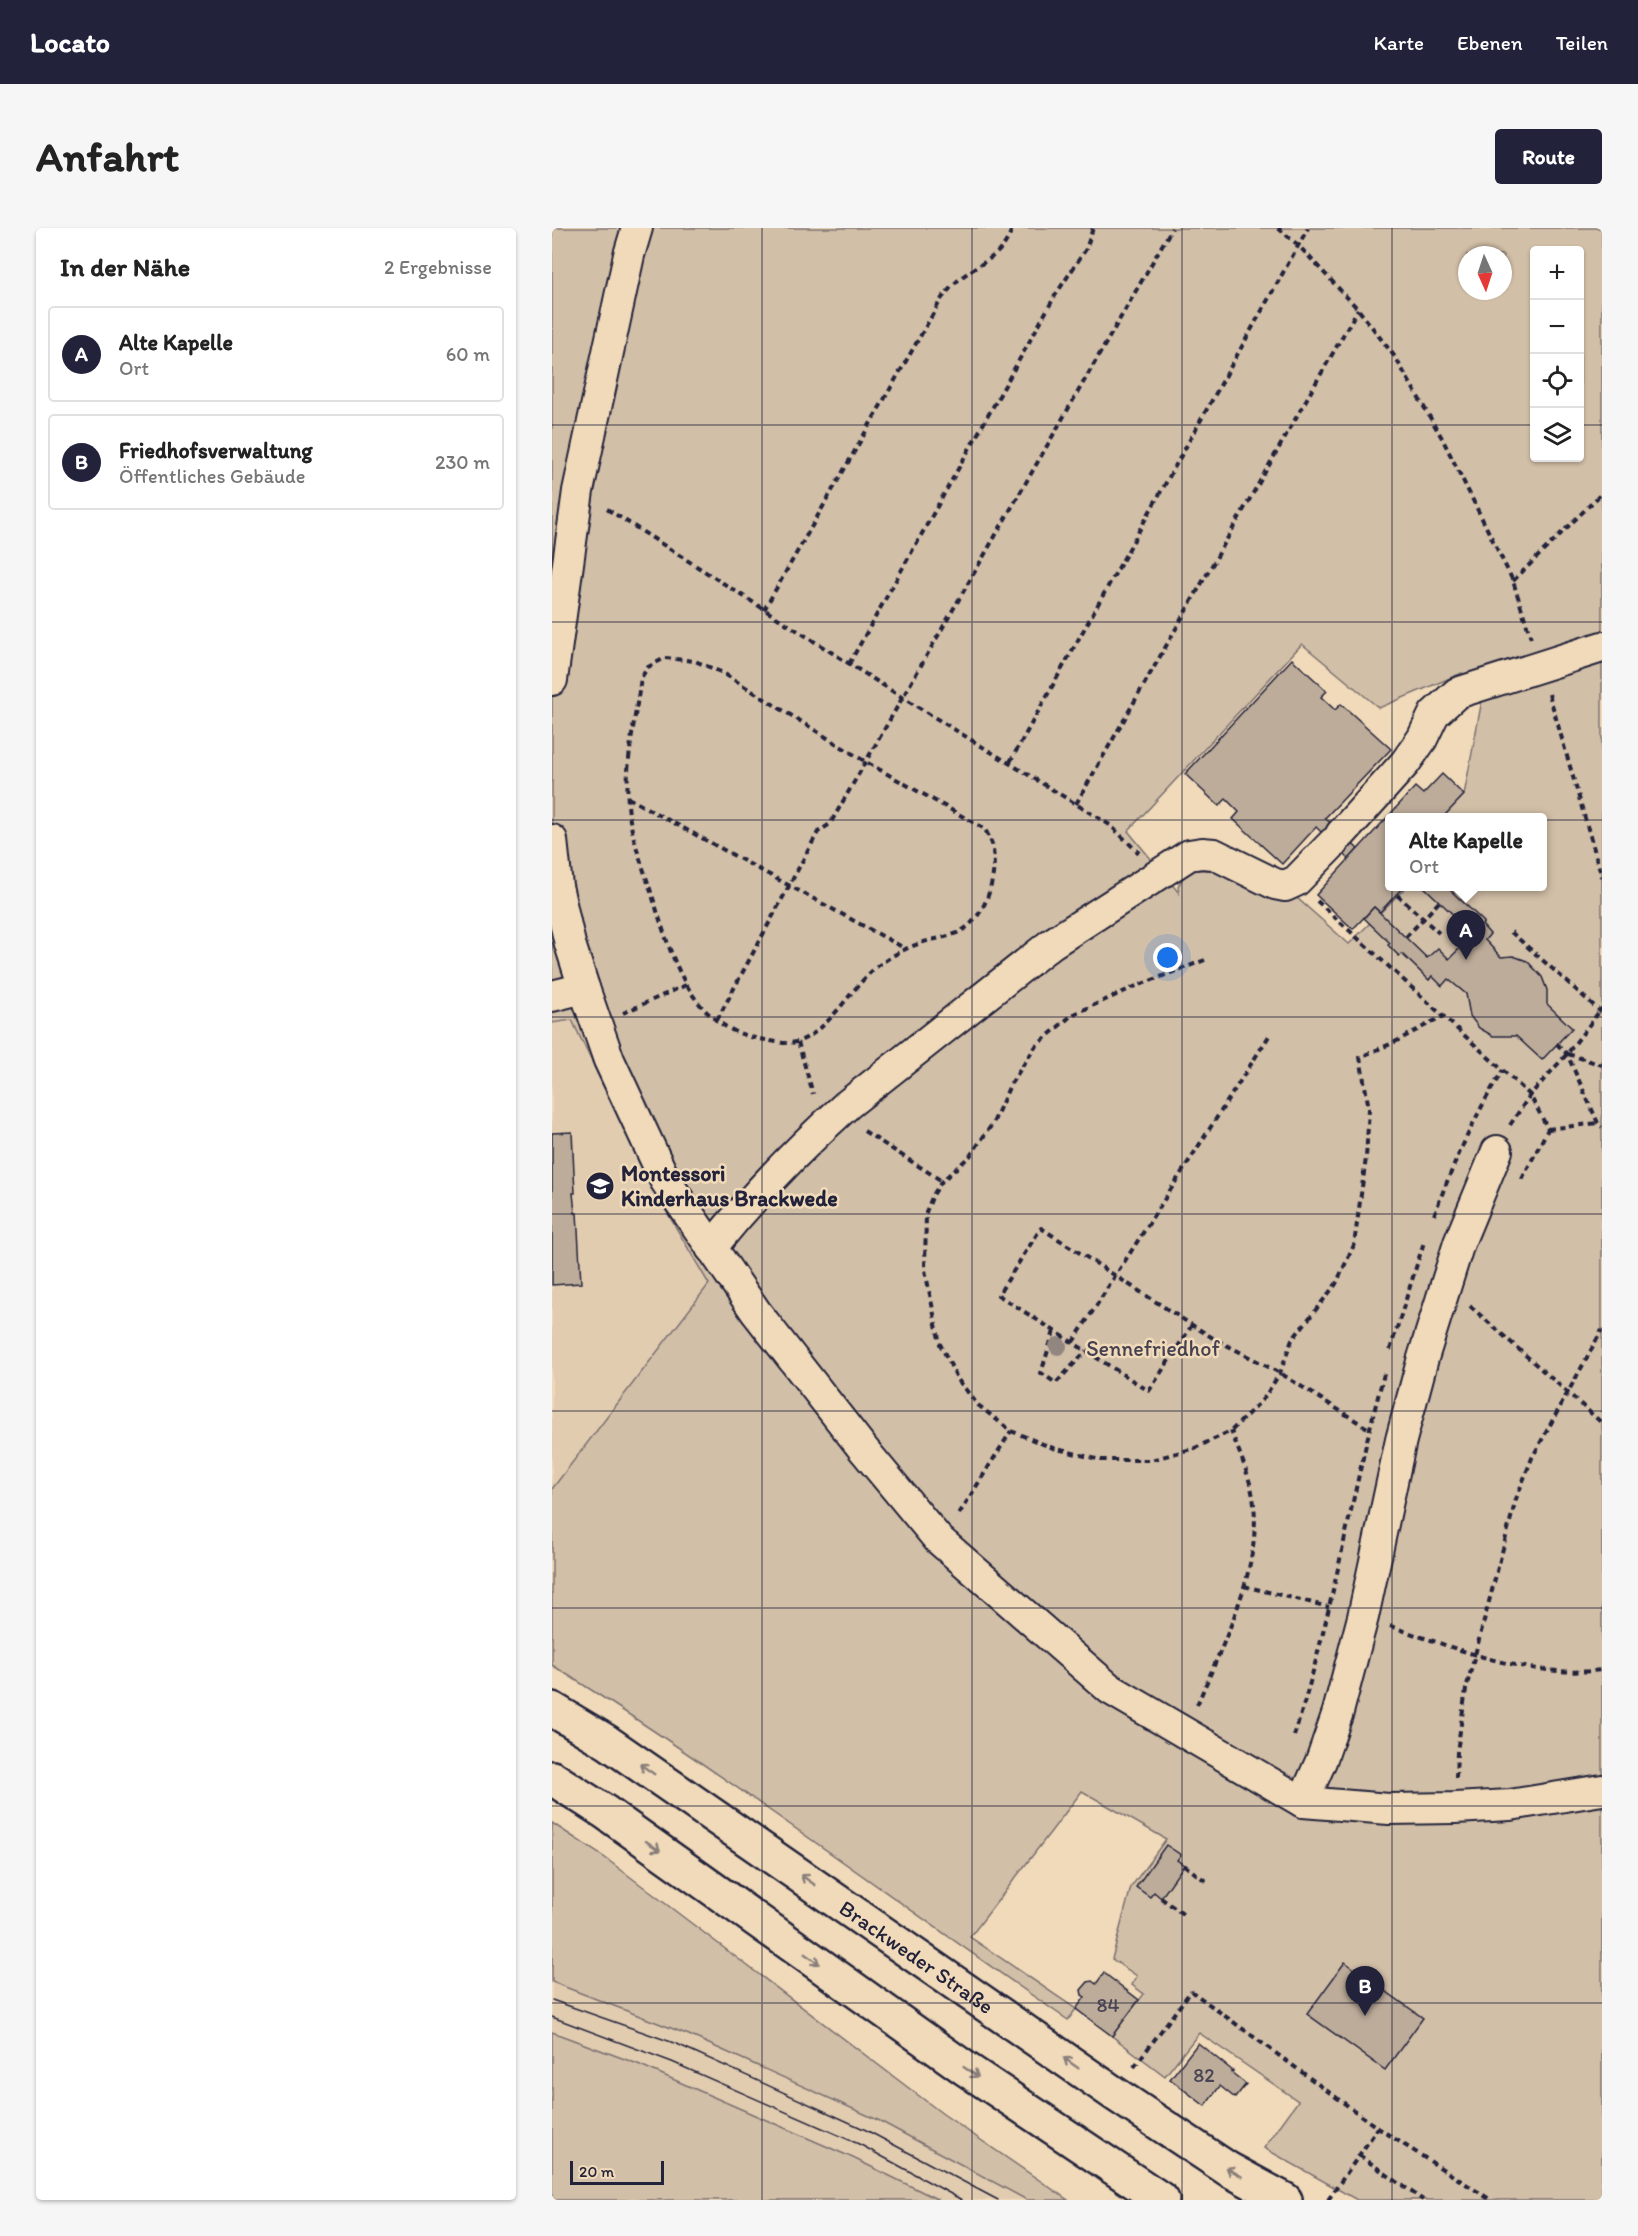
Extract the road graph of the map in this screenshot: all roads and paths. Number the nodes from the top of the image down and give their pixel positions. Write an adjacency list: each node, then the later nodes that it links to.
1 (637, 228): 9 (lane)
2 (1012, 228): 12 (path)
3 (1093, 228): 14 (path)
4 (1172, 228): 17 (path)
5 (1278, 228): 7 (path)
6 (1308, 228): 7 (path)
7 (1298, 245): 8 (path); 19 (path)
8 (1358, 309): 11 (path); 21 (path)
9 (578, 491): 12 (path); 16 (lane)
10 (1602, 493): 11 (path)
11 (1513, 580): 15 (path)
12 (764, 610): 14 (path)
13 (1602, 647): 15 (lane)
14 (849, 664): 17 (path)
15 (1540, 666): 23 (lane); 24 (path)
16 (552, 680)
17 (903, 698): 18 (path); 19 (path)
18 (866, 762): 20 (path); 25 (path); 33 (path)
19 (1010, 762): 21 (path)
20 (628, 798): 25 (path); 35 (path)
21 (1076, 804): 23 (path)
22 (552, 840): 36 (lane)
23 (1157, 874): 48 (lane)
24 (1602, 877)
25 (789, 885): 33 (path); 40 (path)
26 (1397, 894): 29 (path)
27 (1439, 902): 29 (path)
28 (1328, 911): 39 (path)
29 (1424, 919): 31 (path); 32 (path)
30 (1511, 932): 38 (path)
31 (1439, 933)
32 (1406, 937)
33 (907, 949): 43 (path)
34 (1205, 960): 53 (path)
35 (686, 985): 40 (path); 41 (path)
36 (584, 988): 37 (lane); 41 (lane)
37 (552, 996)
38 (1601, 1011): 45 (path)
39 (1443, 1016): 47 (path); 66 (path)
40 (717, 1020): 43 (path)
41 (597, 1025): 55 (lane)
42 (1269, 1036): 56 (path)
43 (798, 1041): 48 (path)
44 (1557, 1044): 45 (path)
45 (1568, 1054): 46 (path); 47 (path); 49 (path)
46 (1602, 1065)
47 (1530, 1095): 51 (path); 52 (path)
48 (829, 1120): 53 (path); 55 (lane)
49 (1598, 1123): 50 (path); 51 (path)
50 (1602, 1127)
51 (1548, 1129): 54 (path)
52 (1497, 1151): 58 (lane)
53 (942, 1180): 70 (path)
54 (1520, 1184)
55 (711, 1248): 72 (lane)
56 (1115, 1276): 61 (path); 63 (path); 64 (path)
57 (1474, 1295): 59 (path)
58 (1442, 1296): 59 (path); 74 (lane)
59 (1470, 1306): 60 (path); 67 (path)
60 (1467, 1313)
61 (1192, 1325): 65 (path); 66 (path)
62 (1602, 1330): 67 (path)
63 (1054, 1331): 64 (path); 65 (path)
64 (1072, 1342): 65 (path)
65 (1086, 1351)
66 (1280, 1373): 69 (path); 71 (path)
67 (1567, 1391): 68 (path); 78 (path)
68 (1602, 1423)
69 (1369, 1429)
70 (1011, 1431): 71 (path); 72 (path)
71 (1231, 1431): 73 (path)
72 (938, 1539): 81 (lane)
73 (1244, 1586): 74 (path); 81 (path)
74 (1363, 1617): 76 (path); 84 (lane)
75 (1396, 1617): 76 (path)
76 (1394, 1628): 77 (path); 78 (path)
77 (1391, 1638)
78 (1476, 1654): 79 (path); 85 (path)
79 (1602, 1670)
80 (552, 1709): 94 (main road, Brackweder Straße, one-way to 80)
81 (1185, 1733): 84 (lane)
82 (552, 1778): 93 (main road, one-way to 93)
83 (1602, 1790): 85 (lane)
84 (1303, 1802): 85 (lane)
85 (1455, 1808)
86 (1184, 1865): 87 (path)
87 (1207, 1882)
88 (1161, 1898): 89 (path)
89 (1184, 1915)
90 (1134, 2068): 91 (path)
91 (1378, 2127): 92 (path); 97 (path)
92 (1359, 2155): 95 (path); 96 (path)
93 (1162, 2200)
94 (1285, 2200)
95 (1328, 2200)
96 (1423, 2200)
97 (1491, 2200)

